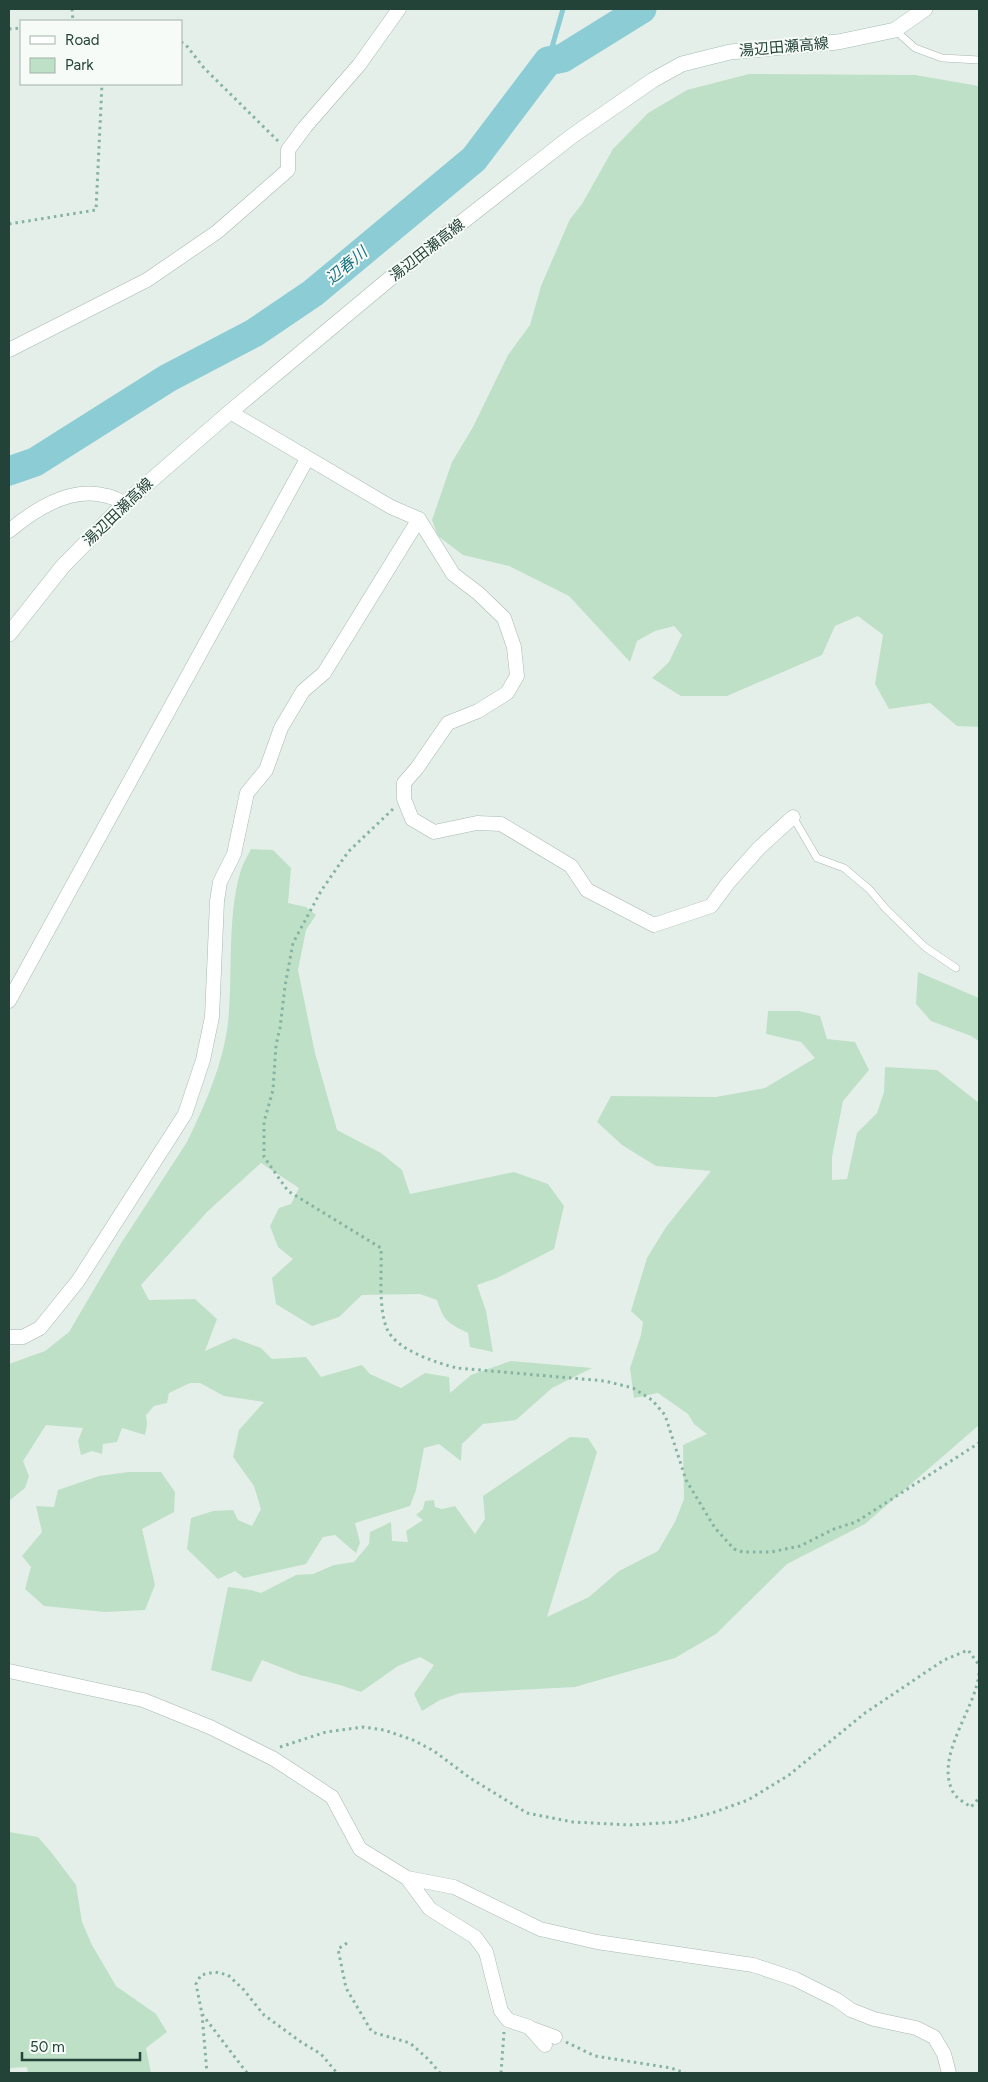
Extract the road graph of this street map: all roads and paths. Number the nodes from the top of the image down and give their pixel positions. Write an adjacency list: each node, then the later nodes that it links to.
1 (399, 9): 7 (street)
2 (925, 9): 3 (main road, 湯辺田瀬高線)
3 (895, 30): 5 (lane); 10 (main road, 湯辺田瀬高線)
4 (182, 43): 7 (path)
5 (979, 60)
6 (102, 85): 8 (path)
7 (288, 150): 9 (street)
8 (9, 224)
9 (9, 350)
10 (230, 412): 11 (street); 12 (main road, 湯辺田瀬高線)
11 (307, 459): 13 (street); 19 (street)
12 (125, 503): 14 (street); 15 (main road, 湯辺田瀬高線)
13 (419, 519): 16 (street); 20 (street)
14 (9, 531)
15 (9, 634)
16 (404, 799): 17 (street); 21 (path)
17 (793, 817): 18 (lane)
18 (956, 968)
19 (9, 1001)
20 (9, 1337)
21 (979, 1443)
22 (979, 1665): 25 (path)
23 (9, 1671): 25 (street)
24 (979, 1673): 26 (path)
25 (274, 1759): 27 (street)
26 (979, 1798)
27 (407, 1878): 30 (street); 38 (street)
28 (347, 1943): 35 (path)
29 (202, 2014): 32 (path); 33 (path); 34 (path)
30 (508, 2020): 31 (street); 36 (path)
31 (550, 2041): 37 (path)
32 (208, 2073)
33 (247, 2073)
34 (337, 2073)
35 (440, 2073)
36 (501, 2073)
37 (685, 2073)
38 (949, 2073)

